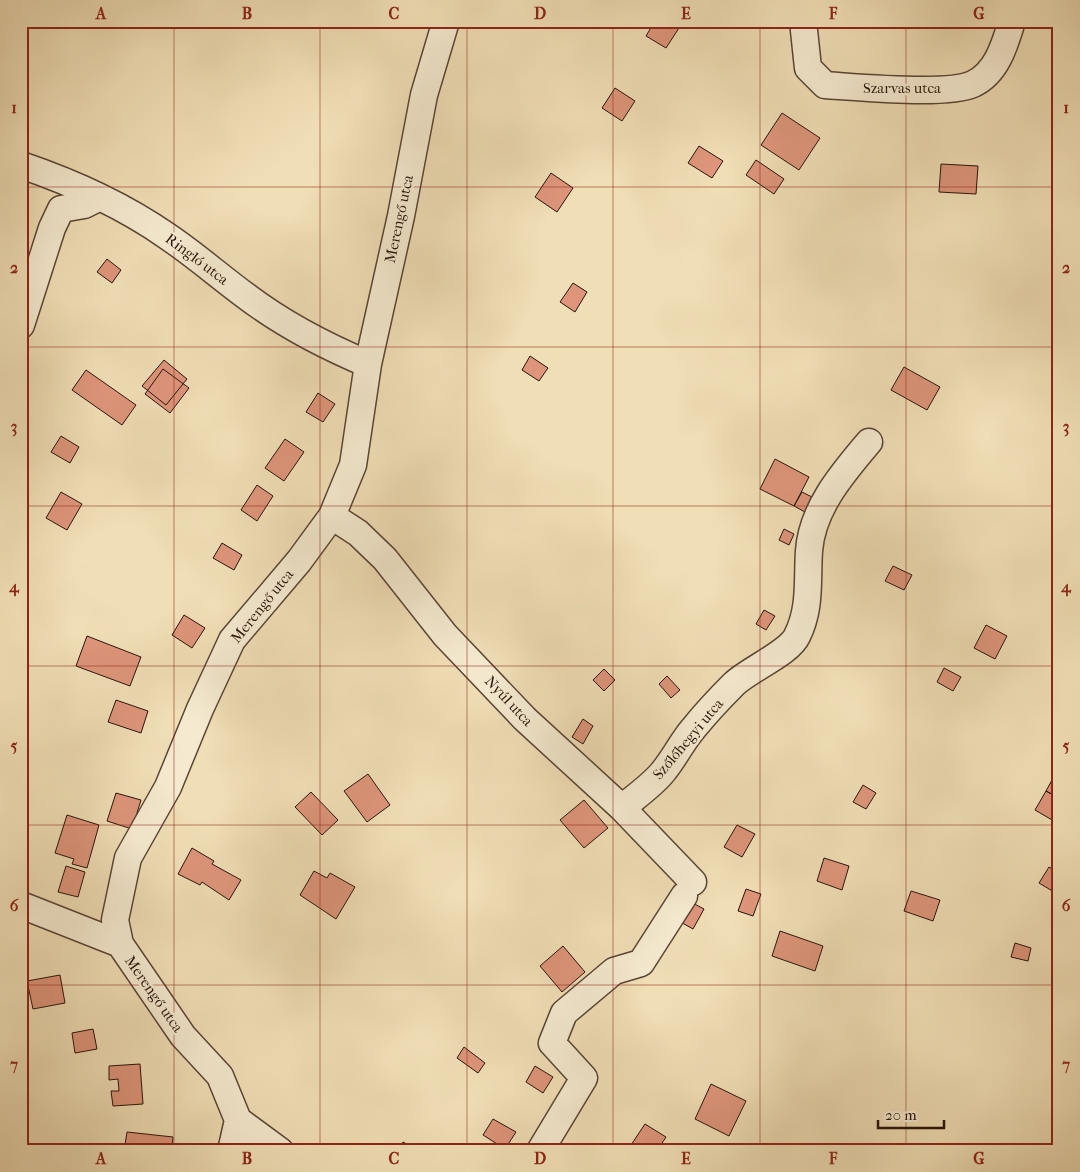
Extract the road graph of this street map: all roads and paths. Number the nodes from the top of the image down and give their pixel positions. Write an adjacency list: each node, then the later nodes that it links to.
1 (803, 21): 2 (street, Szarvas utca)
2 (1012, 21)
3 (446, 23): 7 (street, Merengő utca)
4 (21, 165): 5 (street, Ringló utca)
5 (98, 198): 6 (street); 7 (street, Ringló utca)
6 (21, 326)
7 (368, 364): 9 (street, Merengő utca)
8 (869, 442): 10 (street, Szőlőhegyi utca)
9 (332, 516): 10 (street, Nyúl utca); 12 (street, Merengő utca)
10 (622, 808): 16 (street, Nyúl utca)
11 (21, 905): 12 (street)
12 (120, 944): 13 (street, Merengő utca)
13 (238, 1120): 14 (street); 15 (street)
14 (231, 1151)
15 (280, 1151)
16 (540, 1151)

